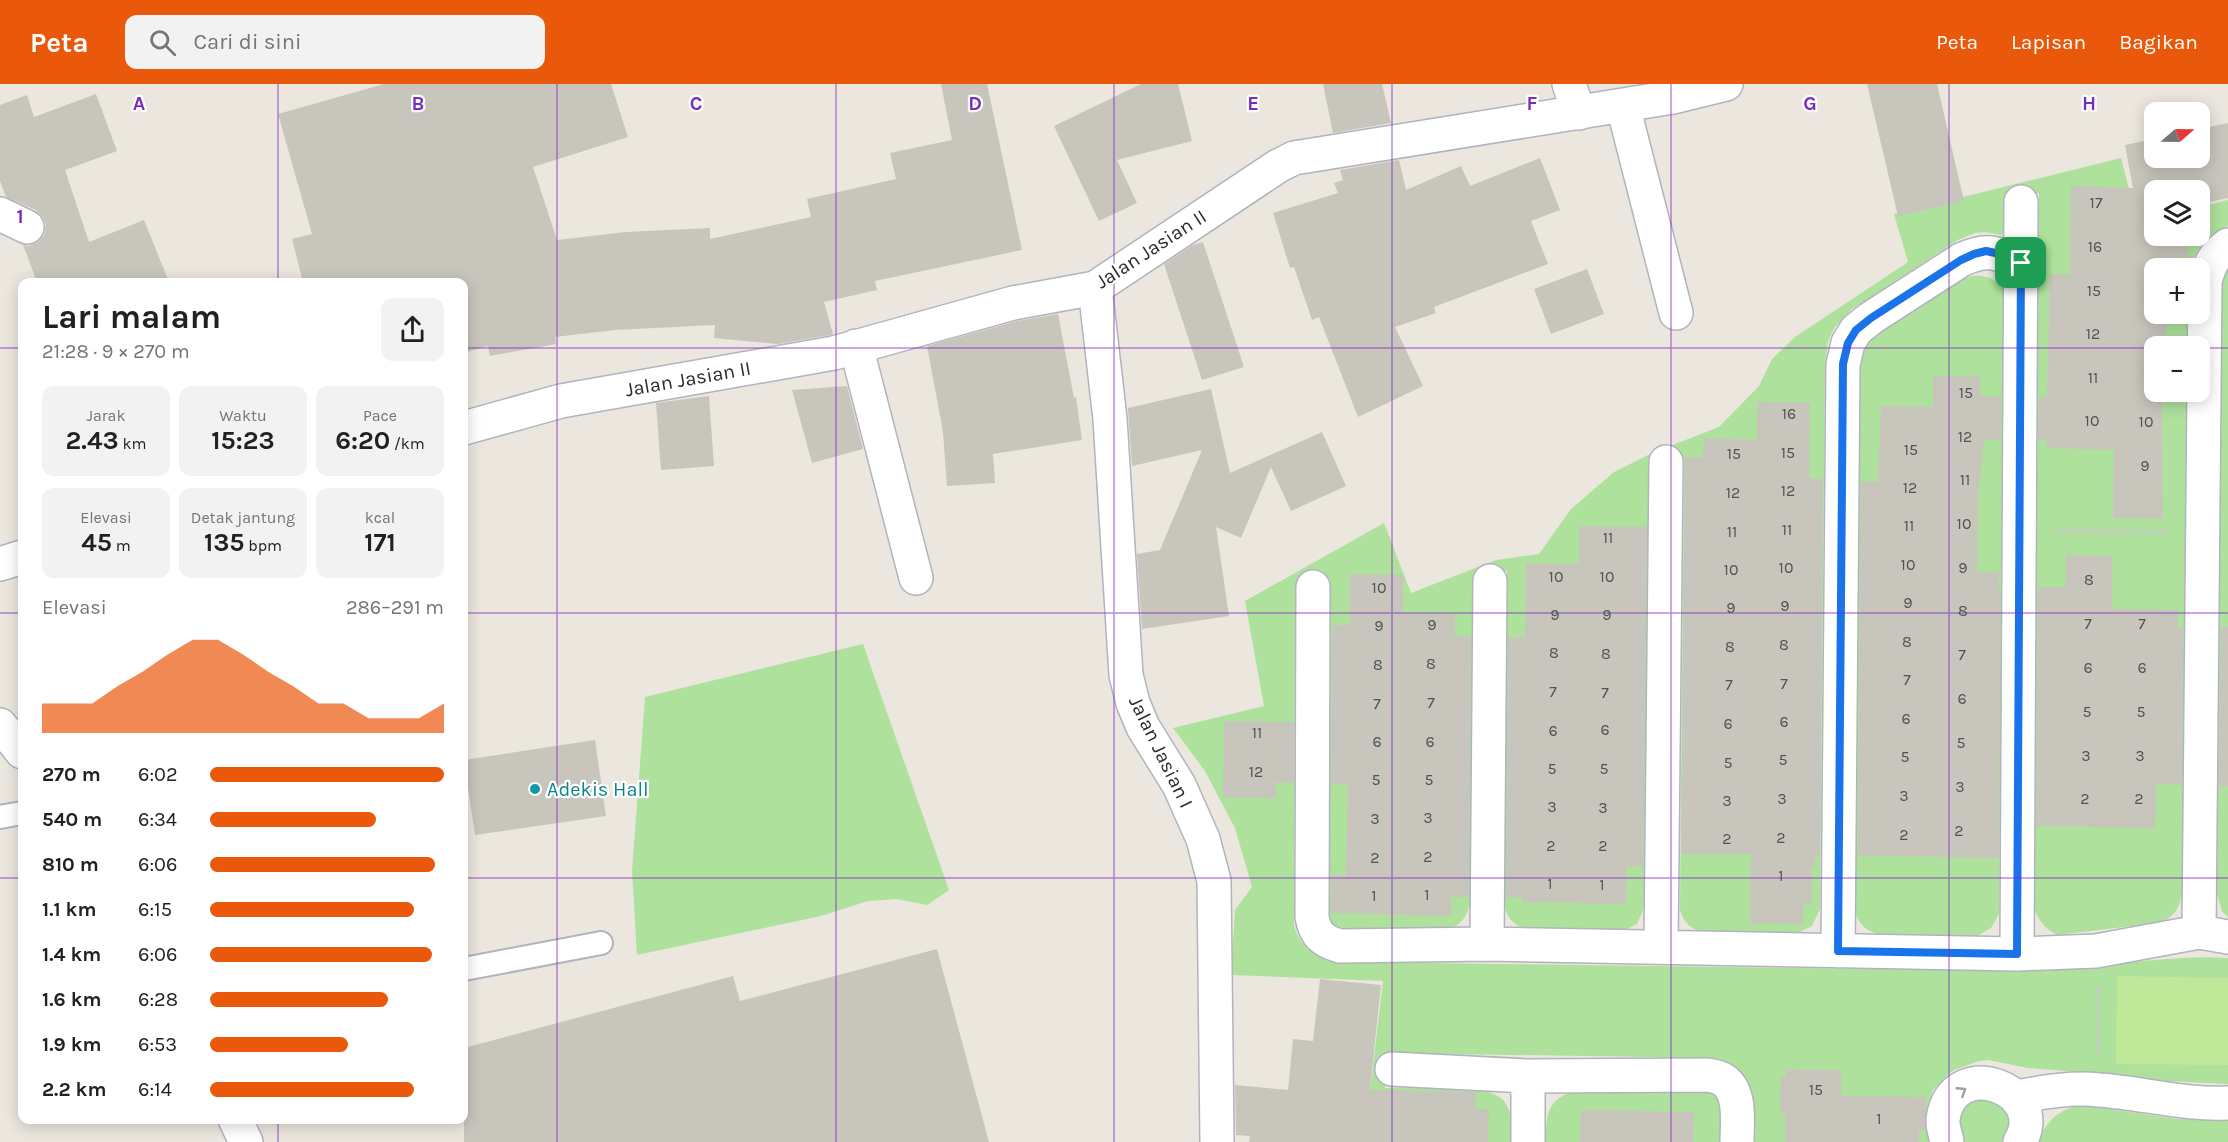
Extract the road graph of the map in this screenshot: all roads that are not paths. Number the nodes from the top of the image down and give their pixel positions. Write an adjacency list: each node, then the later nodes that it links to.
1 (1726, 84): 3 (street, Jalan Jasian II)
2 (1574, 99): 3 (street, Jalan Jasian II); 7 (street, Jalan Jasian II)
3 (1623, 106): 8 (street)
4 (2021, 202): 6 (street)
5 (2228, 245): 21 (street)
6 (2021, 263): 25 (street); 26 (street)
7 (1095, 288): 9 (street, Jalan Jasian II); 34 (street, Jalan Jasian I)
8 (1676, 313)
9 (856, 346): 10 (street, Jalan Jasian II); 14 (street)
10 (468, 427)
11 (1666, 462): 24 (street)
12 (18, 558): 13 (street)
13 (0, 564)
14 (916, 578)
15 (1490, 581): 23 (street)
16 (1313, 587): 23 (street)
17 (0, 725): 18 (street)
18 (18, 747)
19 (18, 814): 20 (lane)
20 (0, 817)
21 (2214, 935): 26 (street)
22 (601, 943): 27 (lane)
23 (1487, 944): 24 (street)
24 (1661, 947): 25 (street)
25 (1838, 951): 26 (street)
26 (2017, 954)
27 (468, 968)
28 (1392, 1069): 29 (street)
29 (1528, 1076): 35 (street); 36 (street)
30 (2016, 1097): 31 (street); 37 (street, one-way to 30); 38 (street)
31 (2228, 1103)
32 (237, 1124): 33 (street)
33 (246, 1142)
34 (1217, 1142)
35 (1528, 1142)
36 (1737, 1142)
37 (1947, 1142)
38 (2020, 1142)

